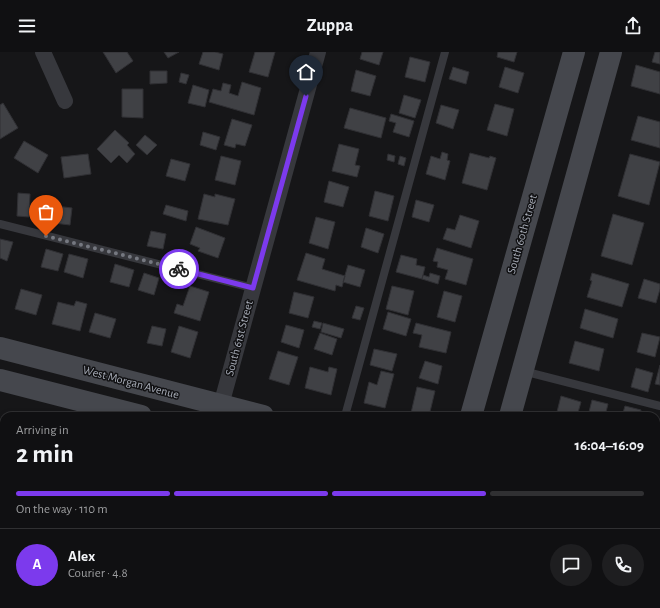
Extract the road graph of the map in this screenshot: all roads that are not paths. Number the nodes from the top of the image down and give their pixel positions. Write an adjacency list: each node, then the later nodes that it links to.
1 (43, 52): 6 (street)
2 (318, 52): 8 (street, South 61st Street)
3 (445, 52): 15 (lane)
4 (574, 52): 16 (main road, South 60th Street)
5 (611, 52): 10 (main road)
6 (65, 101)
7 (0, 224): 8 (lane)
8 (253, 288): 13 (street, South 61st Street)
9 (0, 348): 13 (main road, West Morgan Avenue)
10 (523, 371): 12 (lane); 17 (main road)
11 (0, 380): 14 (main road)
12 (660, 406)
13 (220, 411)
14 (125, 412)
15 (346, 412)
16 (472, 412)
17 (511, 412)

